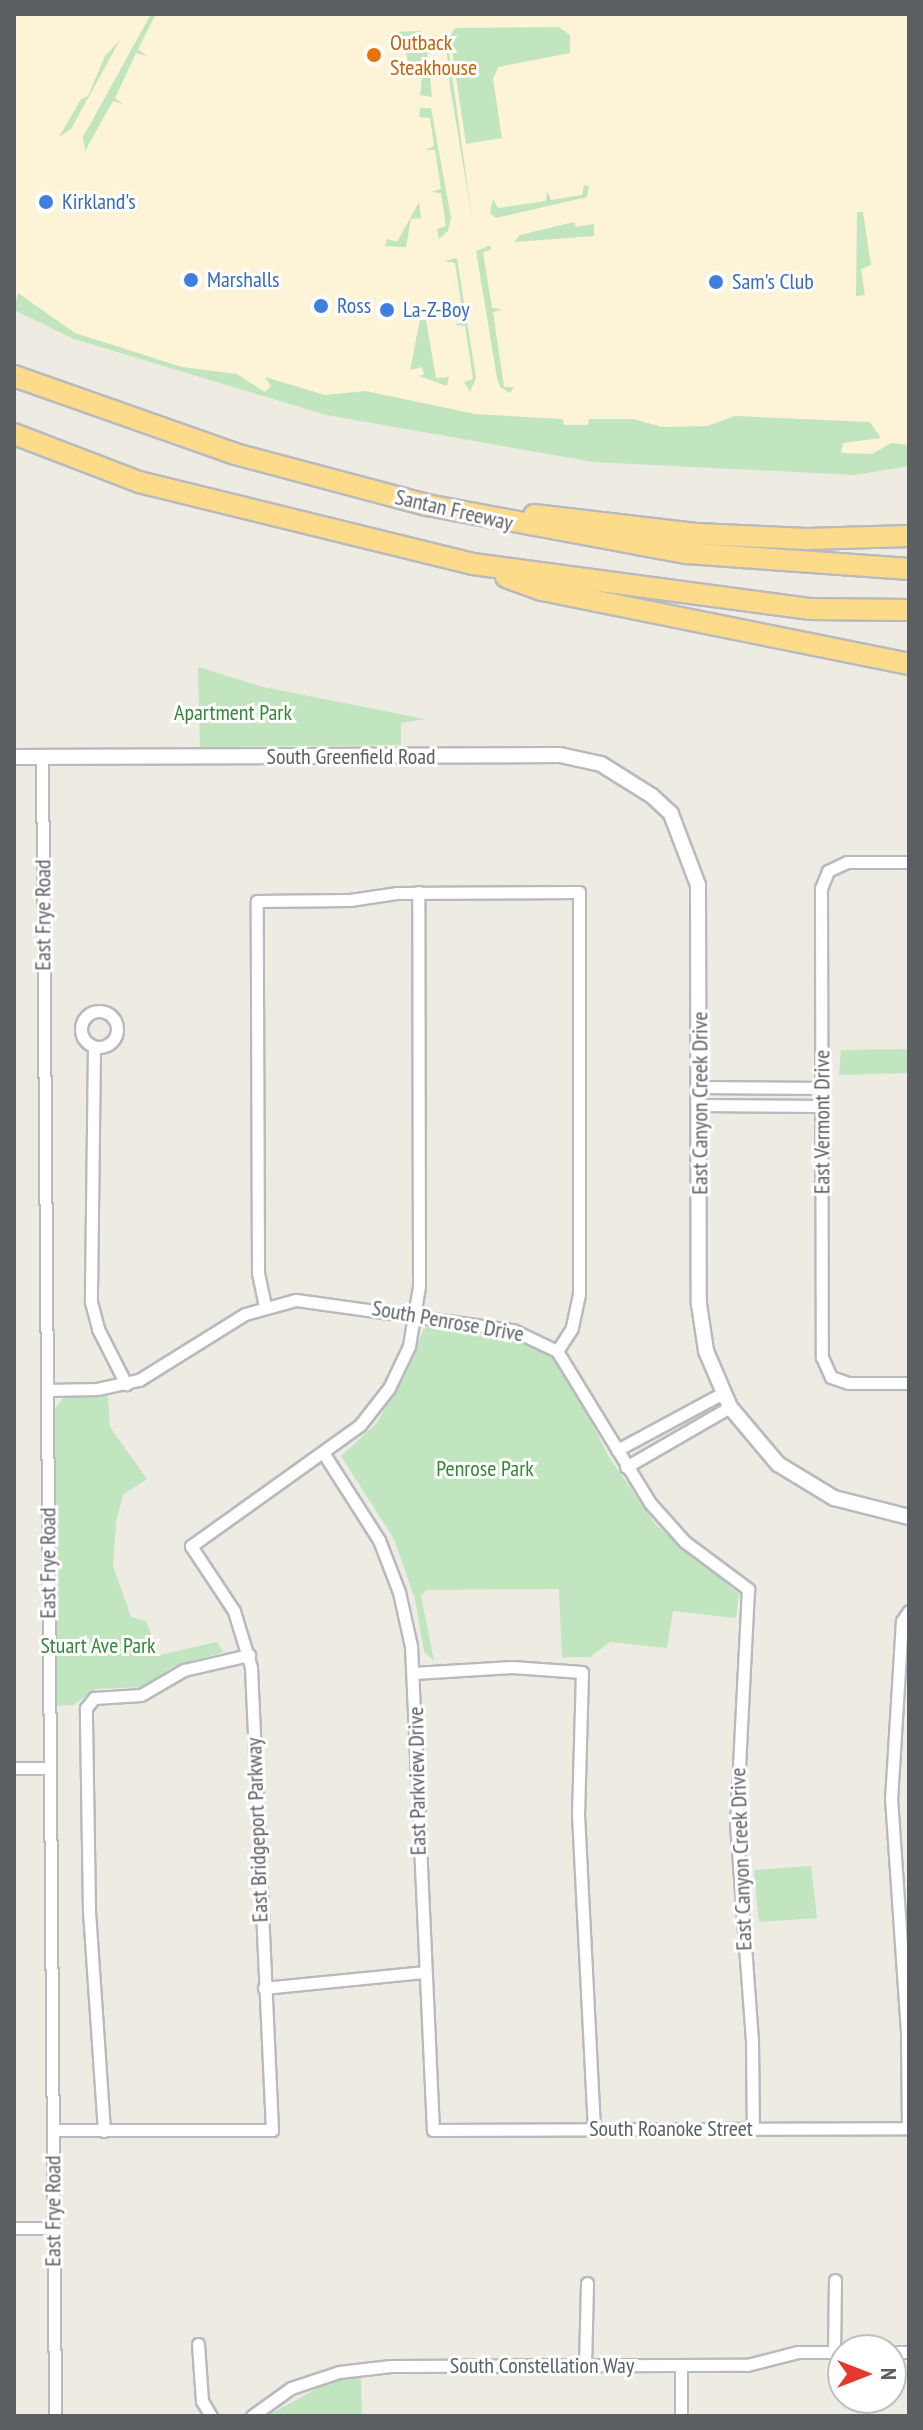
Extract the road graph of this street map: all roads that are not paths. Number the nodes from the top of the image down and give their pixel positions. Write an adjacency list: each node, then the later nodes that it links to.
1 (14, 376): 3 (highway, Santan Freeway)
2 (14, 434): 5 (highway, Santan Freeway)
3 (427, 505): 4 (highway); 6 (highway, Santan Freeway)
4 (909, 536)
5 (473, 564): 7 (highway, Santan Freeway); 8 (highway)
6 (909, 569)
7 (909, 610)
8 (909, 664)
9 (14, 757): 10 (street, South Greenfield Road)
10 (42, 757): 11 (street, South Greenfield Road); 24 (street, East Frye Road)
11 (671, 814): 15 (street, East Canyon Creek Drive)
12 (909, 862): 16 (street, East Vermont Drive)
13 (418, 892): 19 (street); 20 (street); 21 (street)
14 (94, 1047): 23 (street)
15 (700, 1087): 16 (street); 17 (street, East Canyon Creek Drive)
16 (821, 1088): 18 (street, East Vermont Drive)
17 (699, 1105): 18 (street); 25 (street, East Canyon Creek Drive)
18 (821, 1106): 22 (street, East Vermont Drive)
19 (265, 1306): 20 (street, South Penrose Drive); 23 (street, South Penrose Drive)
20 (416, 1315): 21 (street, South Penrose Drive); 28 (street)
21 (557, 1351): 27 (street)
22 (909, 1383)
23 (126, 1384): 24 (street, South Penrose Drive)
24 (47, 1390): 35 (street, East Frye Road)
25 (723, 1393): 26 (street, East Canyon Creek Drive); 27 (street)
26 (730, 1407): 29 (street); 30 (street, East Canyon Creek Drive)
27 (617, 1450): 29 (street)
28 (324, 1454): 32 (street, East Bridgeport Parkway); 33 (street, East Parkview Drive)
29 (626, 1467): 42 (street, East Canyon Creek Drive)
30 (909, 1517)
31 (909, 1611): 37 (street)
32 (249, 1655): 39 (street, East Bridgeport Parkway); 45 (street)
33 (414, 1673): 38 (street, East Parkview Drive); 41 (street)
34 (14, 1768): 35 (street)
35 (50, 1768): 43 (street, East Frye Road)
36 (909, 1894): 37 (street)
37 (894, 1895): 40 (street)
38 (425, 1972): 39 (street); 44 (street, East Parkview Drive)
39 (264, 1988): 45 (street, East Bridgeport Parkway)
40 (908, 2128): 42 (street, South Roanoke Street)
41 (594, 2129): 42 (street, South Roanoke Street); 44 (street, South Roanoke Street)
42 (753, 2129)
43 (53, 2130): 45 (street); 47 (street, East Frye Road)
44 (433, 2130)
45 (104, 2131)
46 (14, 2228): 47 (street)
47 (53, 2228): 55 (street, East Frye Road)
48 (835, 2280): 50 (street)
49 (587, 2283): 53 (street)
50 (837, 2334)
51 (198, 2344): 56 (street)
52 (827, 2352): 54 (street, South Constellation Way)
53 (585, 2366): 54 (street, South Constellation Way); 57 (street, South Constellation Way)
54 (681, 2366): 58 (street)
55 (55, 2416)
56 (211, 2416)
57 (252, 2416)
58 (681, 2416)

